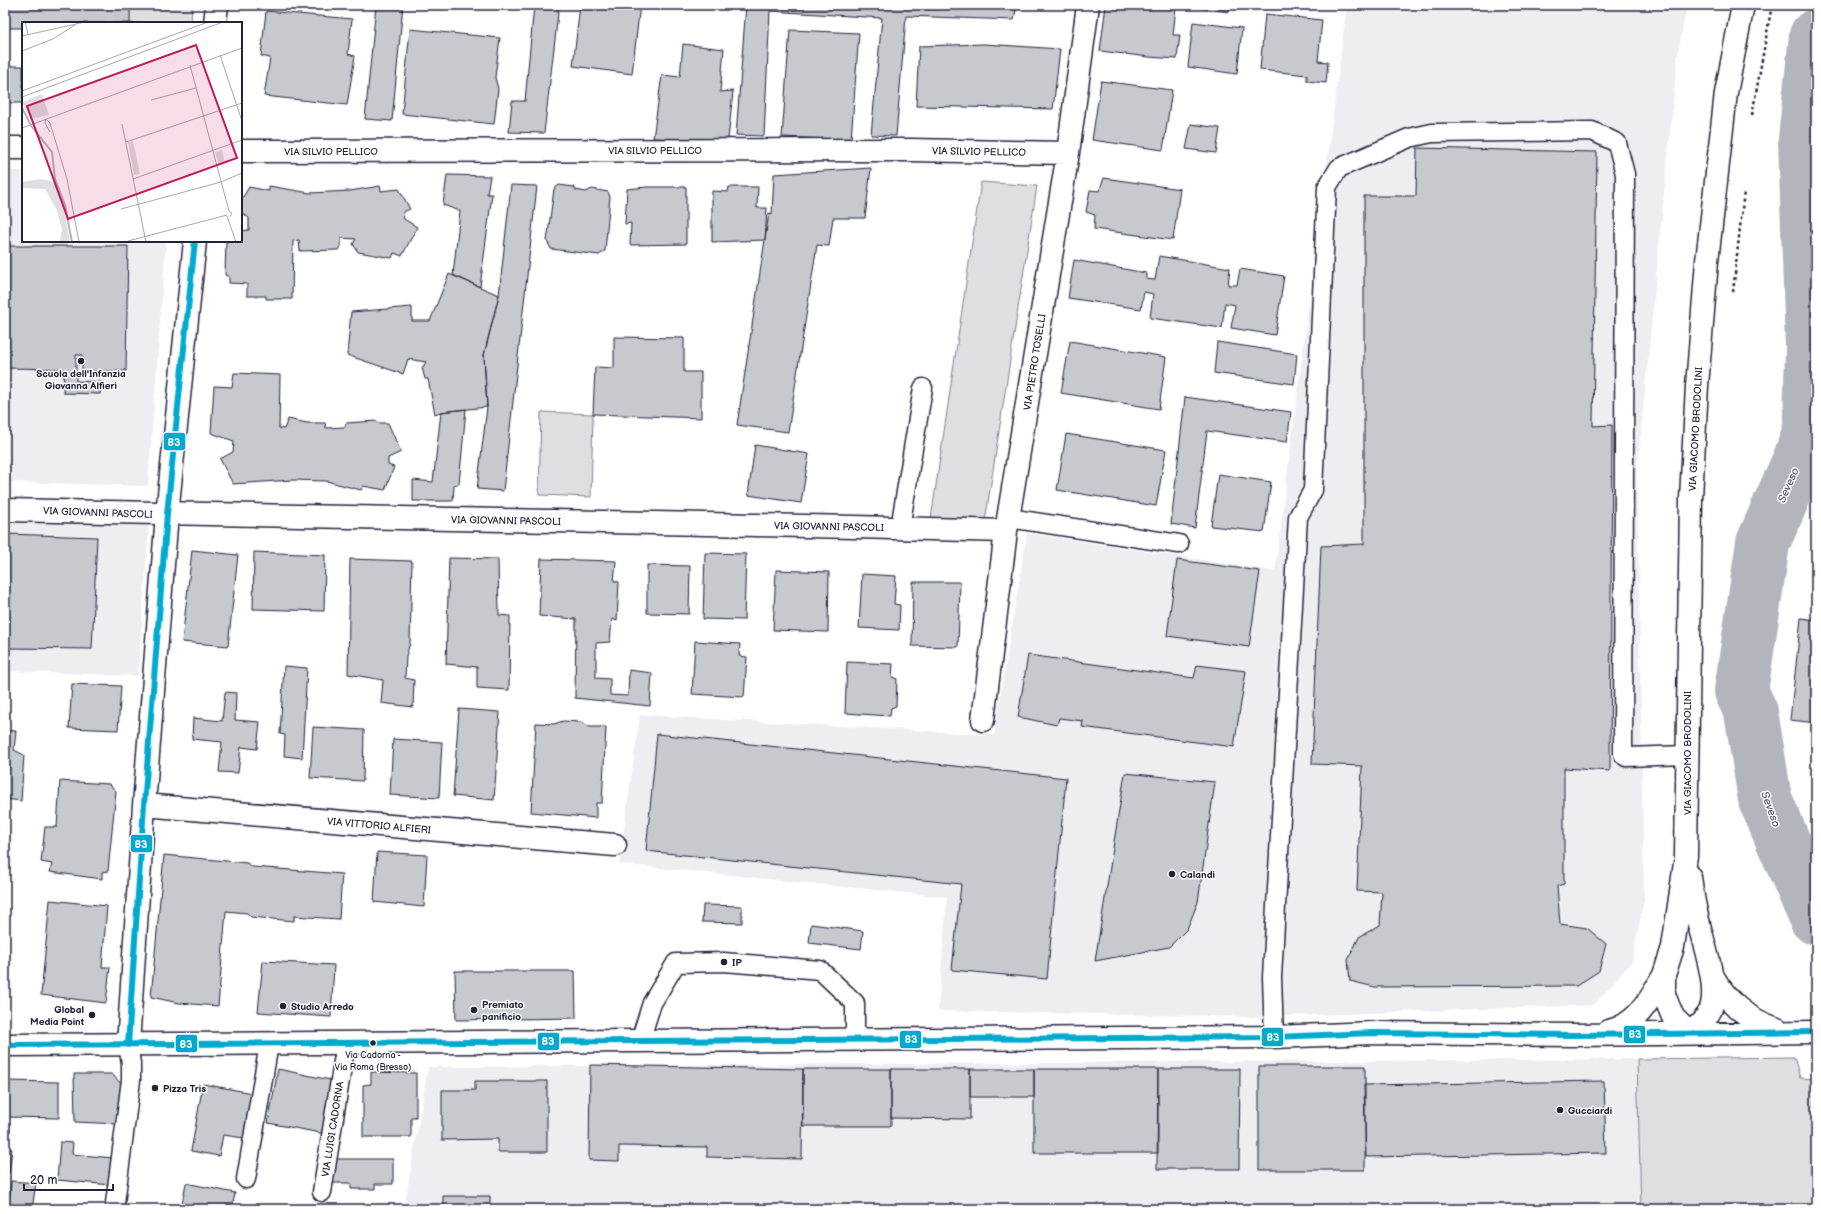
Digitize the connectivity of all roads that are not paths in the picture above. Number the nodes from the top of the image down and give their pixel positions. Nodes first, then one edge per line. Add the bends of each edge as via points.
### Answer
1 (217, 5) edge
2 (1088, 5) edge
3 (1743, 5) edge
4 (215, 22) edge
5 (5, 148) edge
6 (22, 148) edge
7 (242, 151) edge
8 (1068, 153) junction
9 (195, 242) edge
10 (923, 388) dead end
11 (5, 510) edge
12 (167, 514) junction
13 (1007, 525) junction
14 (900, 528) junction
15 (1180, 544) dead end
16 (983, 720) dead end
17 (1687, 755) junction
18 (144, 805) junction
19 (615, 845) dead end
20 (1686, 856) junction
21 (1711, 972) junction
22 (1664, 975) junction
23 (1786, 1032) junction
24 (1814, 1032) edge
25 (1689, 1033) junction
26 (1592, 1034) junction
27 (1274, 1037) junction
28 (855, 1039) junction
29 (640, 1041) junction
30 (346, 1043) junction
31 (269, 1044) junction
32 (5, 1045) edge
33 (128, 1045) junction
34 (246, 1179) dead end
35 (322, 1192) dead end
36 (115, 1203) dead end

1 - 4 street
2 - 8 street, VIA PIETRO TOSELLI
3 - 17 street, VIA GIACOMO BRODOLINI via 1726,93 1707,261 1697,386 1691,498
5 - 6 street
7 - 8 street, VIA SILVIO PELLICO via 910,150
8 - 13 street, VIA PIETRO TOSELLI
9 - 12 street
10 - 14 lane
11 - 12 street, VIA GIOVANNI PASCOLI
12 - 14 street, VIA GIOVANNI PASCOLI
12 - 18 street
13 - 14 street, VIA GIOVANNI PASCOLI
13 - 15 lane
13 - 16 street, VIA PIETRO TOSELLI
17 - 20 street, VIA GIACOMO BRODOLINI
17 - 27 lane via 1626,757 1623,754 1625,174 1617,143 1592,131 1432,133 1409,138 1339,168 1327,186 1313,490 1298,517 1272,978
18 - 19 street, VIA VITTORIO ALFIERI
18 - 33 street
20 - 21 street, VIA GIACOMO BRODOLINI via 1695,908
20 - 22 street, VIA GIACOMO BRODOLINI via 1673,947
21 - 23 street via 1721,990 1742,1013 1763,1025
21 - 25 street, VIA GIACOMO BRODOLINI via 1713,993 1710,1010 1702,1023
22 - 25 street, VIA GIACOMO BRODOLINI via 1664,995 1673,1017
22 - 26 street via 1650,1000 1632,1020 1611,1031
23 - 24 street
23 - 25 street
25 - 26 street
26 - 27 street via 1372,1033
27 - 28 street
28 - 29 street
28 - 29 lane via 855,1002 820,970 724,962 676,962 652,1003
29 - 30 street
30 - 31 street
30 - 35 lane, VIA LUIGI CADORNA
31 - 33 street
31 - 34 lane
32 - 33 street
33 - 36 lane via 132,1063 131,1080

